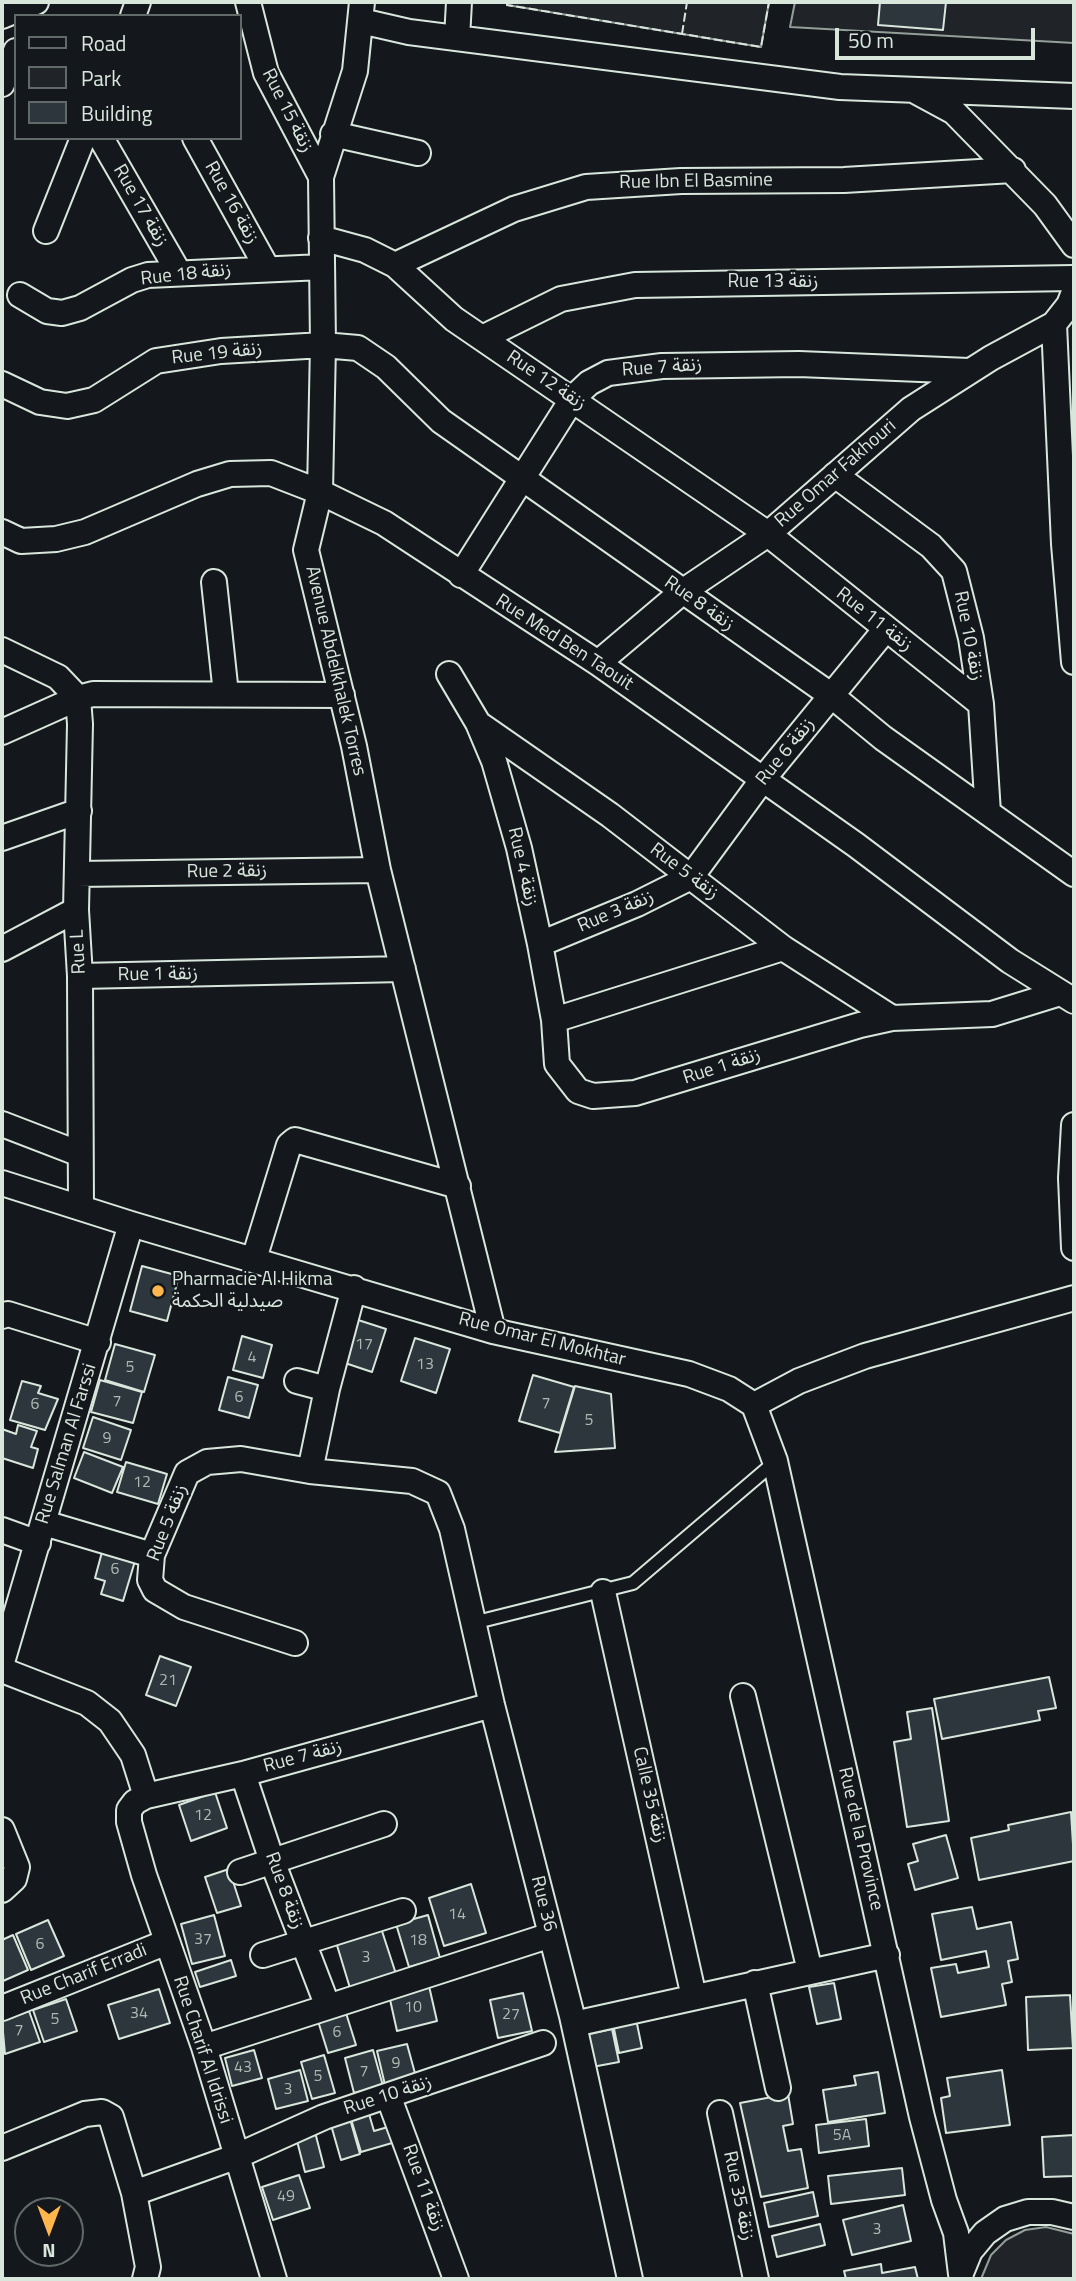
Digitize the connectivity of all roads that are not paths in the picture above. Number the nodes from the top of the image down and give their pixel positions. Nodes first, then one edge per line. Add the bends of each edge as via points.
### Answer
1 (36, 2) edge
2 (248, 2) edge
3 (458, 2) edge
4 (361, 12) edge
5 (2, 16) edge
6 (457, 38) junction
7 (14, 56) edge
8 (2, 84) edge
9 (913, 90) junction
10 (1074, 96) edge
11 (333, 134) junction
12 (82, 140) edge
13 (102, 140) edge
14 (196, 140) edge
15 (418, 153) dead end
16 (1013, 170) junction
17 (321, 177) junction
18 (46, 231) dead end
19 (321, 238) junction
20 (1074, 245) edge
21 (394, 265) junction
22 (322, 267) junction
23 (267, 268) junction
24 (179, 273) junction
25 (1074, 278) edge
26 (1074, 292) edge
27 (20, 296) dead end
28 (1054, 324) junction
29 (482, 338) junction
30 (323, 345) junction
31 (969, 371) junction
32 (2, 383) edge
33 (573, 398) junction
34 (835, 475) junction
35 (522, 479) junction
36 (320, 492) junction
37 (2, 532) edge
38 (768, 534) junction
39 (461, 575) junction
40 (214, 582) dead end
41 (682, 592) junction
42 (1072, 618) edge
43 (885, 629) junction
44 (2, 650) edge
45 (1074, 662) edge
46 (598, 663) junction
47 (450, 674) dead end
48 (226, 694) junction
49 (342, 695) junction
50 (832, 696) junction
51 (78, 698) junction
52 (981, 704) junction
53 (478, 723) junction
54 (2, 732) edge
55 (763, 779) junction
56 (79, 811) junction
57 (988, 813) junction
58 (2, 838) edge
59 (377, 870) junction
60 (77, 874) junction
61 (1074, 874) edge
62 (691, 877) junction
63 (76, 910) junction
64 (540, 944) junction
65 (783, 948) junction
66 (2, 949) edge
67 (403, 969) junction
68 (80, 976) junction
69 (1067, 997) edge
70 (892, 1018) junction
71 (554, 1020) junction
72 (560, 1071) joint
73 (2, 1124) edge
74 (1074, 1125) edge
75 (80, 1154) junction
76 (2, 1183) edge
77 (458, 1186) junction
78 (81, 1207) junction
79 (131, 1224) junction
80 (1074, 1248) edge
81 (254, 1259) junction
82 (354, 1288) junction
83 (1074, 1298) edge
84 (2, 1316) edge
85 (493, 1331) junction
86 (98, 1342) junction
87 (297, 1381) dead end
88 (327, 1389) junction
89 (754, 1405) junction
90 (775, 1461) junction
91 (310, 1471) junction
92 (452, 1529) joint
93 (2, 1530) edge
94 (41, 1533) junction
95 (152, 1555) junction
96 (603, 1592) junction
97 (473, 1623) junction
98 (295, 1643) dead end
99 (2, 1662) edge
100 (2, 1670) edge
101 (743, 1696) dead end
102 (492, 1705) junction
103 (243, 1774) junction
104 (146, 1796) junction
105 (384, 1824) dead end
106 (2, 1830) edge
107 (272, 1861) junction
108 (240, 1872) dead end
109 (2, 1891) edge
110 (403, 1911) dead end
111 (551, 1935) junction
112 (167, 1942) junction
113 (302, 1944) junction
114 (262, 1955) dead end
115 (887, 1955) junction
116 (810, 1971) junction
117 (755, 1983) junction
118 (694, 1997) junction
119 (328, 2007) junction
120 (2, 2008) edge
121 (574, 2024) junction
122 (543, 2043) dead end
123 (204, 2047) junction
124 (778, 2088) dead end
125 (390, 2098) junction
126 (720, 2113) dead end
127 (2, 2148) edge
128 (235, 2157) junction
129 (134, 2193) junction
130 (1074, 2217) edge
131 (961, 2276) edge
132 (145, 2279) edge
133 (274, 2279) edge
134 (456, 2279) edge
135 (630, 2279) edge
136 (756, 2279) edge

1 - 5 street
2 - 17 street, Rue 15 زنقة via 263,65
3 - 6 street
4 - 6 street
4 - 11 street, Avenue Abdelkhalek Torres via 355,71
6 - 9 street via 786,81
7 - 8 street
9 - 10 street
9 - 16 street via 954,112
11 - 15 street
11 - 17 street, Avenue Abdelkhalek Torres
12 - 18 street
13 - 24 street, Rue 17 زنقة
14 - 23 street, Rue 16 زنقة
16 - 20 street
16 - 21 street, Rue Ibn El Basmine via 586,187 514,209
17 - 19 street, Avenue Abdelkhalek Torres
19 - 21 street, Rue 12 زنقة via 365,250
19 - 22 street, Avenue Abdelkhalek Torres
21 - 29 street, Rue 12 زنقة via 435,305
22 - 23 street, Rue 18 زنقة
22 - 30 street, Avenue Abdelkhalek Torres
23 - 24 street, Rue 18 زنقة
24 - 27 street, Rue 18 زنقة via 132,280 62,313 47,311
25 - 29 street, Rue 13 زنقة via 635,285 561,299
26 - 28 street, Rue Omar Fakhouri
28 - 31 street, Rue Omar Fakhouri
28 - 42 street
29 - 33 street, Rue 12 زنقة
30 - 32 street, Rue 19 زنقة via 221,351 156,361 94,400 67,406 40,402
30 - 35 street, Rue 8 زنقة via 358,348 386,367 441,421
30 - 36 street, Avenue Abdelkhalek Torres
31 - 33 street, Rue 7 زنقة via 799,364 662,366 607,373
31 - 34 street, Rue Omar Fakhouri via 911,409
33 - 35 street, Rue 7 زنقة
33 - 38 street, Rue 12 زنقة
34 - 38 street, Rue Omar Fakhouri
34 - 52 street, Rue 10 زنقة via 932,546 954,571
35 - 39 street, Rue 7 زنقة
35 - 41 street, Rue 8 زنقة
36 - 37 street, Rue Med Ben Taouit via 271,472 230,474 75,534 21,541
36 - 39 street, Rue Med Ben Taouit via 384,523
36 - 49 street, Avenue Abdelkhalek Torres via 306,550
38 - 41 street, Rue Omar Fakhouri
38 - 43 street, Rue 11 زنقة
39 - 46 street, Rue Med Ben Taouit
40 - 48 street
41 - 46 street, Rue Omar Fakhouri
41 - 50 street, Rue 8 زنقة
42 - 45 street
43 - 50 street, Rue 6 زنقة
43 - 52 street, Rue 11 زنقة
44 - 51 street via 58,677
46 - 55 street, Rue Med Ben Taouit
47 - 53 street, Rue 4 زنقة
48 - 49 street
48 - 51 street via 113,692
49 - 59 street, Avenue Abdelkhalek Torres
50 - 55 street, Rue 6 زنقة
50 - 57 street, Rue 8 زنقة
51 - 54 street
51 - 56 street, Rue L
52 - 57 street, Rue 10 زنقة
53 - 62 street, Rue 5 زنقة
53 - 64 street, Rue 4 زنقة via 516,836
55 - 62 street, Rue 6 زنقة
55 - 69 street, Rue Med Ben Taouit via 1010,961
56 - 58 street
56 - 60 street, Rue L
57 - 61 street, Rue 8 زنقة
59 - 60 street, Rue 2 زنقة
59 - 67 street, Avenue Abdelkhalek Torres
60 - 63 street, Rue L
62 - 64 street, Rue 3 زنقة
62 - 65 street, Rue 5 زنقة
63 - 66 street
63 - 68 street, Rue L
64 - 71 street, Rue 4 زنقة
65 - 70 street, Rue 5 زنقة
65 - 71 street
67 - 68 street, Rue 1 زنقة
67 - 77 street, Avenue Abdelkhalek Torres
68 - 75 street, Rue L
69 - 70 street, Rue 1 زنقة via 992,1014
70 - 72 street, Rue 1 زنقة via 635,1093 593,1096 578,1091
71 - 72 street, Rue 4 زنقة
73 - 75 street
74 - 80 street
75 - 78 street, Rue L
76 - 78 street, Rue Omar El Mokhtar
77 - 81 street via 295,1140 289,1146
77 - 85 street, Avenue Abdelkhalek Torres
78 - 79 street, Rue Omar El Mokhtar
79 - 81 street, Rue Omar El Mokhtar
79 - 86 street, Rue Salman Al Farssi
81 - 82 street, Rue Omar El Mokhtar
82 - 85 street, Rue Omar El Mokhtar
82 - 88 street
83 - 89 street via 865,1356 799,1381
84 - 86 street
85 - 89 street, Rue Omar El Mokhtar via 688,1374 729,1389
86 - 94 street, Rue Salman Al Farssi
87 - 88 street
88 - 91 street
89 - 90 street, Rue de la Province
90 - 96 lane via 653,1568 633,1583
90 - 115 street, Rue de la Province
91 - 92 street, Rue 5 زنقة via 348,1472 426,1485 438,1493
91 - 95 street, Rue 5 زنقة via 241,1459 195,1467 182,1483
92 - 97 street, Rue 36
93 - 94 street
94 - 95 street
94 - 99 street, Rue Salman Al Farssi
95 - 98 street, Rue 5 زنقة via 150,1580 162,1597
96 - 97 lane
96 - 118 street, Calle 35 زنقة
97 - 102 street, Rue 36
100 - 104 street via 87,1703 110,1721 134,1755
101 - 116 street
102 - 103 street, Rue 7 زنقة
102 - 111 street, Rue 36
103 - 104 street, Rue 7 زنقة
103 - 107 street, Rue 8 زنقة
104 - 112 street, Rue Charif Al Idrissi via 132,1805 129,1822
105 - 107 street
106 - 109 street via 17,1867 14,1879
107 - 108 street
107 - 113 street, Rue 8 زنقة
110 - 113 street
111 - 119 street
111 - 121 street, Rue 36
112 - 120 street, Rue Charif Erradi
112 - 123 street, Rue Charif Al Idrissi
113 - 114 street
113 - 119 street, Rue 8 زنقة
115 - 116 street
115 - 131 street, Rue de la Province via 922,2117 956,2233
116 - 117 street
117 - 118 street
117 - 124 street
118 - 121 street
119 - 123 street
121 - 135 street, Rue 36
122 - 125 street, Rue 10 زنقة
123 - 128 street, Rue Charif Al Idrissi
125 - 128 street, Rue 10 زنقة via 324,2117
125 - 134 street, Rue 11 زنقة
126 - 136 street, Rue 35 زنقة
127 - 129 street via 80,2116 102,2112 114,2122
128 - 129 street, Rue 10 زنقة
128 - 133 street, Rue Charif Al Idrissi
129 - 132 street via 148,2267
130 - 131 street via 1040,2212 1005,2219 970,2251

